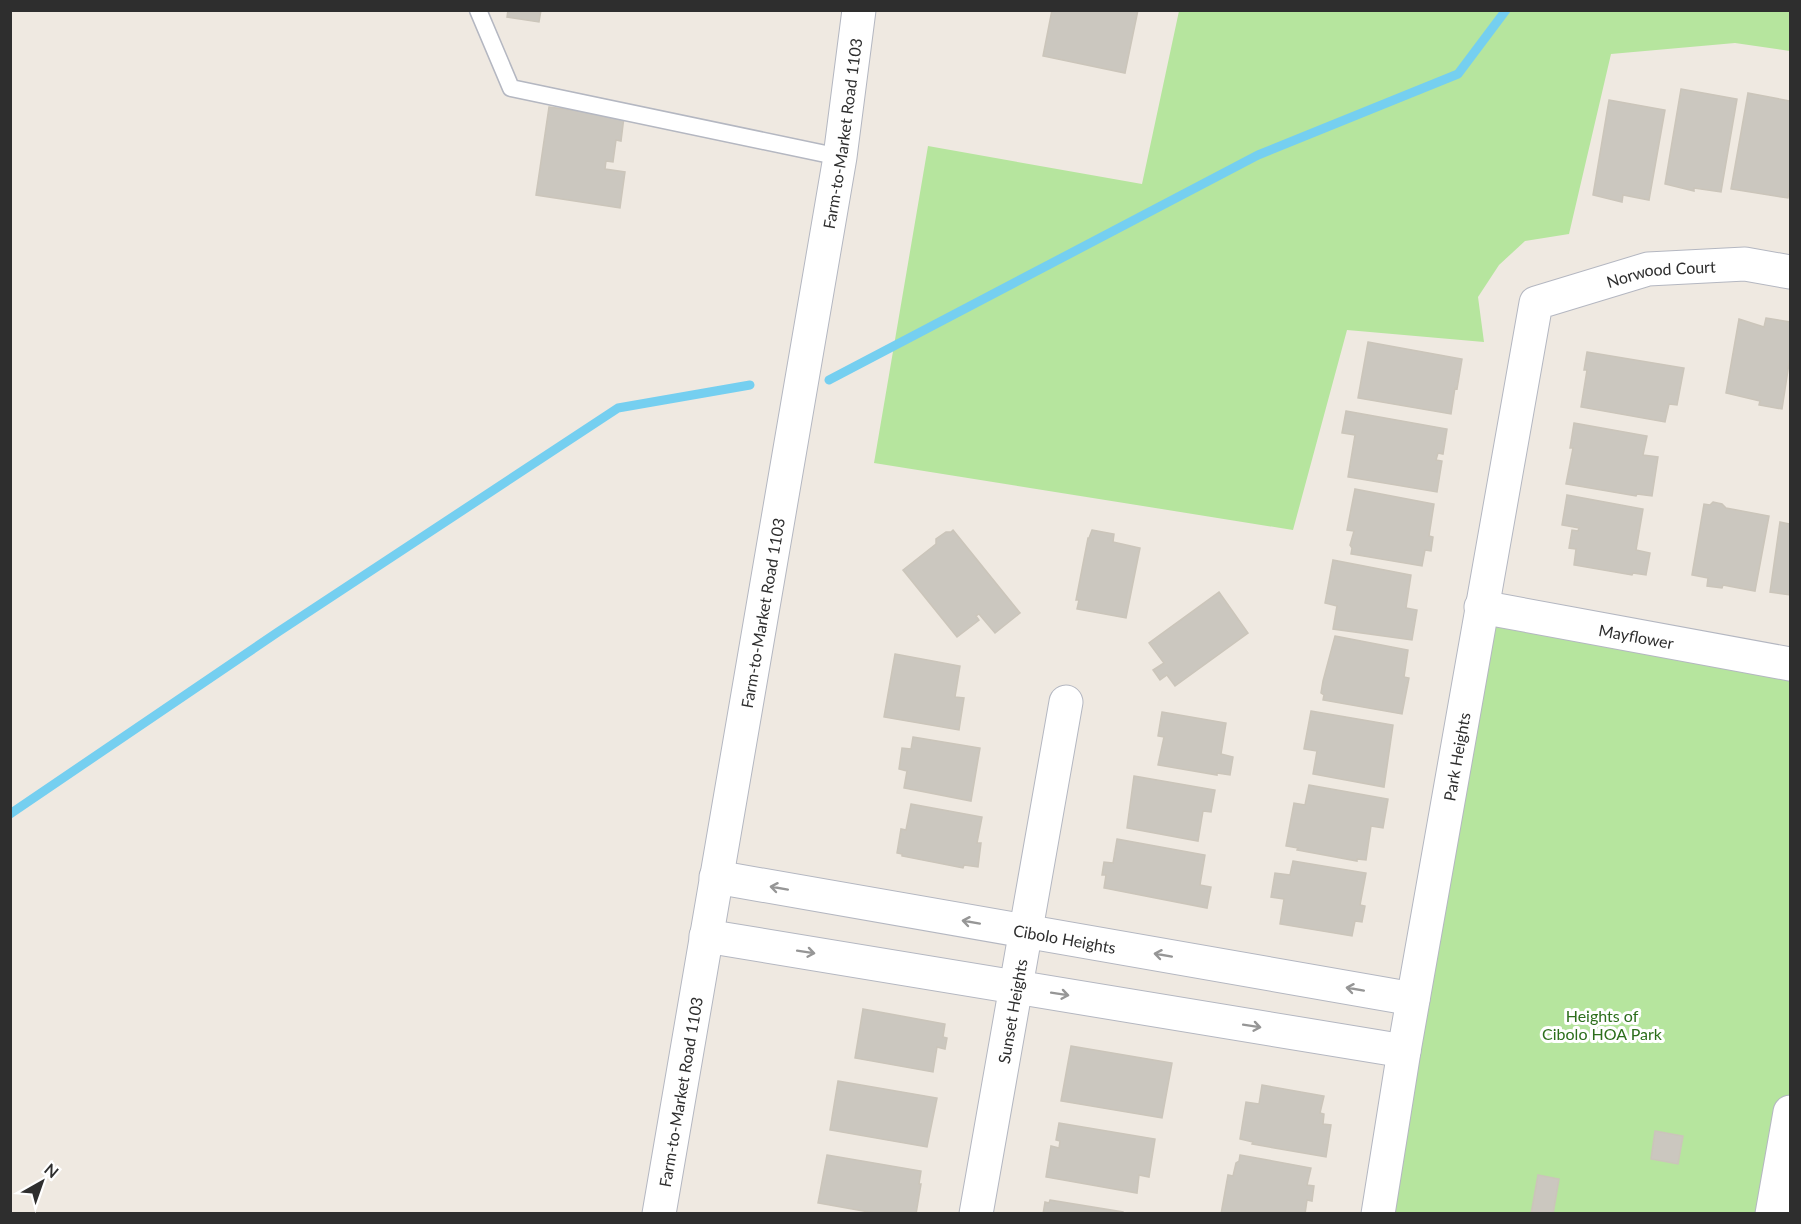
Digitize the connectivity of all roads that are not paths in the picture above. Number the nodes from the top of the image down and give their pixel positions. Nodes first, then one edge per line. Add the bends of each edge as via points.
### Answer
1 (478, 10) edge
2 (860, 10) edge
3 (840, 157) junction
4 (1791, 272) edge
5 (1536, 303) joint
6 (1481, 607) junction
7 (1791, 664) edge
8 (1066, 702) dead end
9 (716, 877) junction
10 (1025, 931) junction
11 (706, 936) junction
12 (1015, 987) junction
13 (1413, 999) junction
14 (1404, 1051) junction
15 (1791, 1112) edge
16 (659, 1214) edge
17 (976, 1214) edge
18 (1378, 1214) edge
19 (1772, 1214) edge

1 - 3 lane via 511,88
2 - 3 street, Farm-to-Market Road 1103
3 - 9 street, Farm-to-Market Road 1103
4 - 5 street, Norwood Court via 1745,264 1648,269
5 - 6 street, Park Heights
6 - 7 street, Mayflower
6 - 13 street, Park Heights
8 - 10 street, Sunset Heights
10 -> 9 street, Cibolo Heights
9 - 11 street, Farm-to-Market Road 1103
10 - 12 street, Sunset Heights
13 -> 10 street, Cibolo Heights
11 -> 12 street
11 - 16 street, Farm-to-Market Road 1103
12 -> 14 street
12 - 17 street, Sunset Heights
13 - 14 street, Park Heights
14 - 18 street, Park Heights
15 - 19 street

